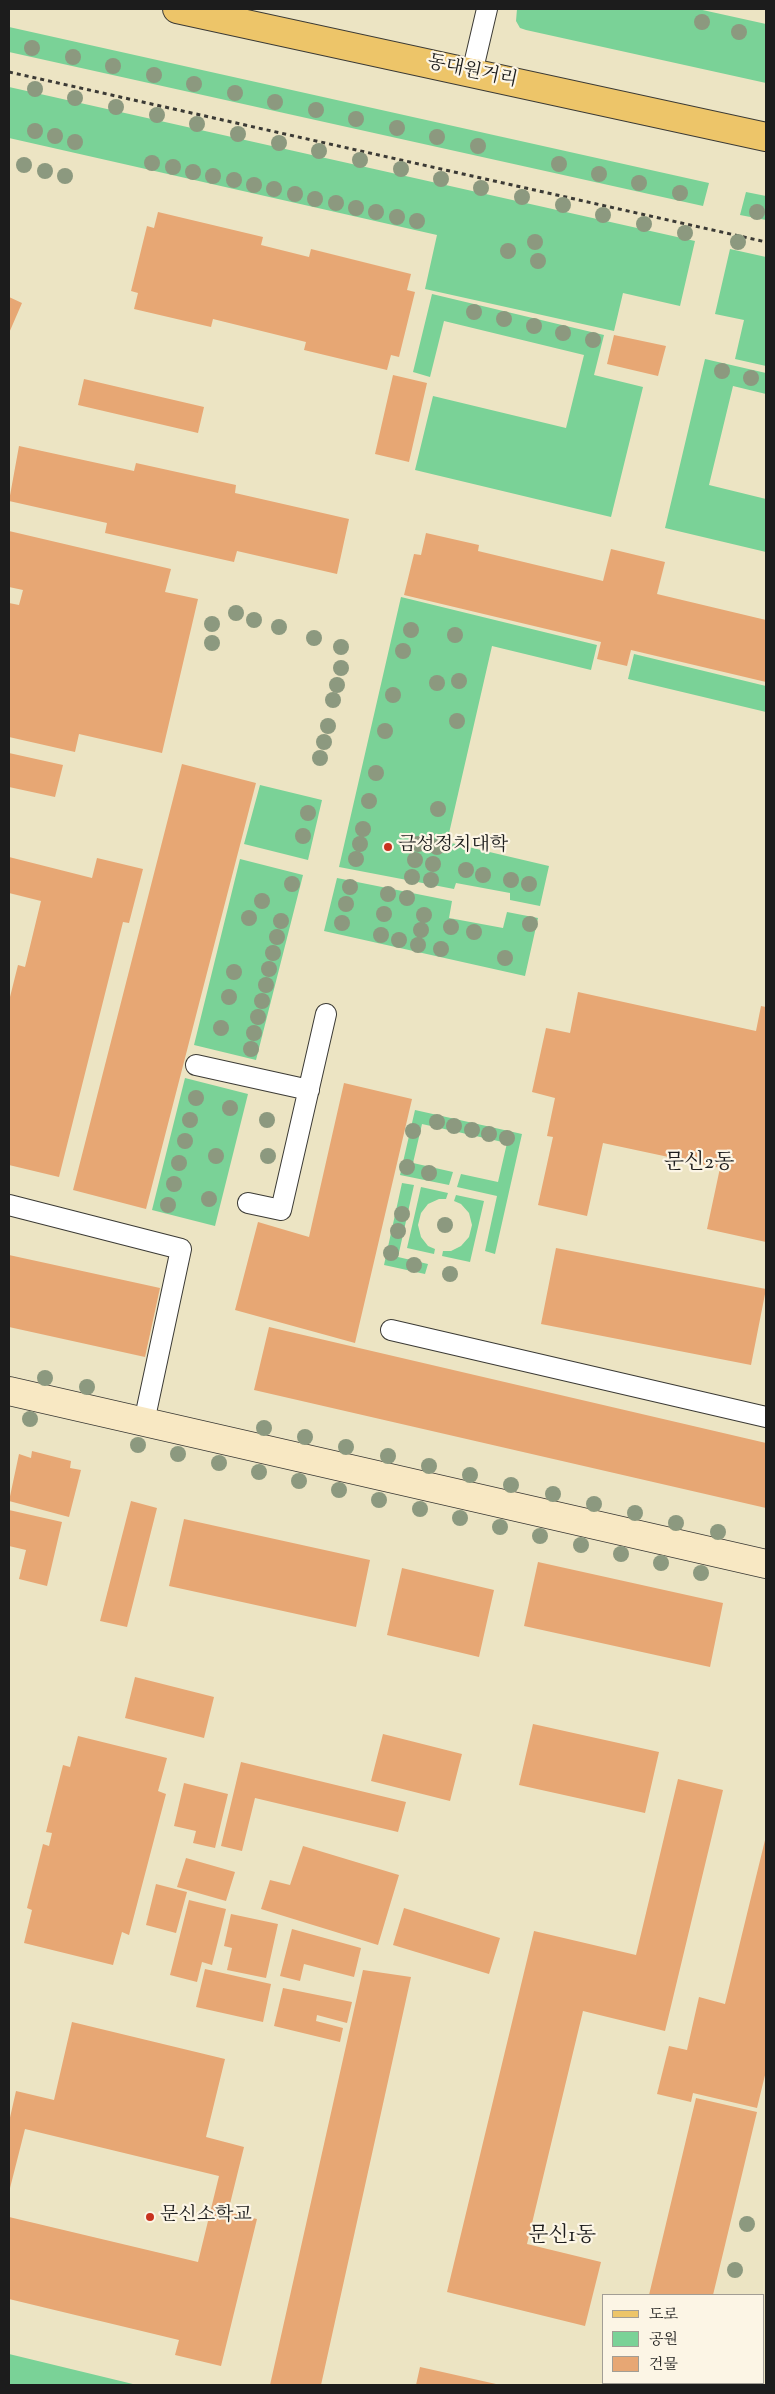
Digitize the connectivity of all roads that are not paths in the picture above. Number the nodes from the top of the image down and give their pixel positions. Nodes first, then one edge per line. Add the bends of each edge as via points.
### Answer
1 (177, 9) edge
2 (487, 9) edge
3 (472, 72) junction
4 (766, 137) edge
5 (326, 1014) dead end
6 (196, 1064) dead end
7 (309, 1090) junction
8 (248, 1202) dead end
9 (9, 1205) edge
10 (391, 1330) dead end
11 (9, 1391) edge
12 (766, 1417) edge
13 (144, 1422) junction
14 (766, 1564) edge

1 - 3 main road, 동대원거리
2 - 3 lane
3 - 4 main road, 동대원거리
5 - 7 lane
6 - 7 lane
7 - 8 lane via 281,1210
9 - 13 lane via 181,1249
10 - 12 lane
11 - 13 main road
13 - 14 main road

